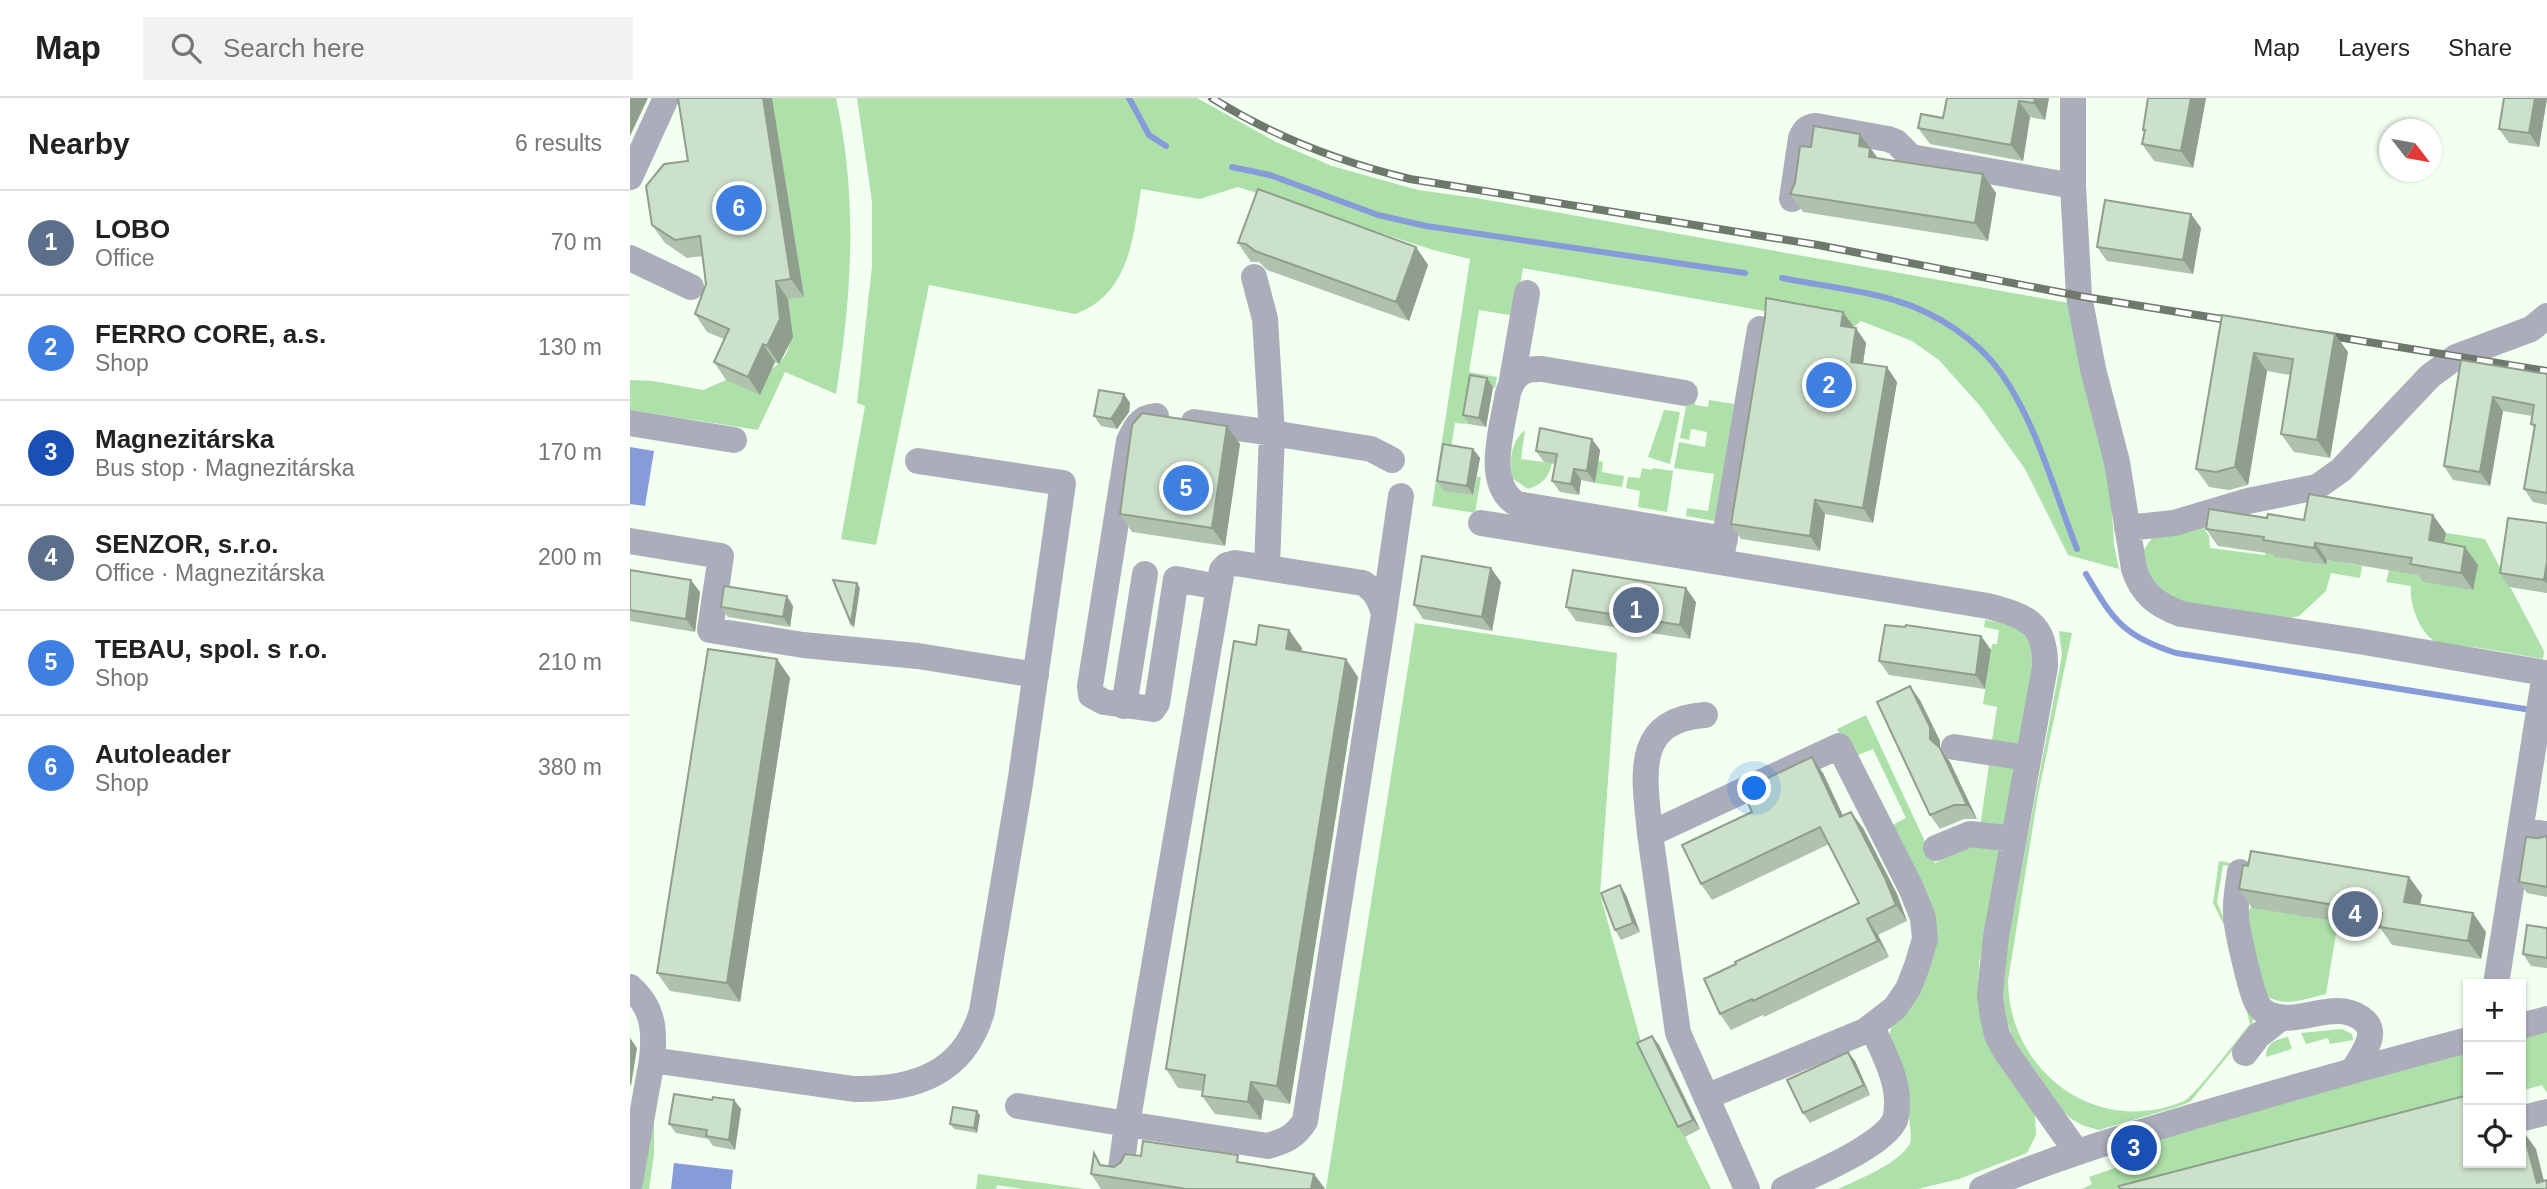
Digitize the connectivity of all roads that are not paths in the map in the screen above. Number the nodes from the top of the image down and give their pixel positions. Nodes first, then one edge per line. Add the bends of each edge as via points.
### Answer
1 (666, 98) edge
2 (2073, 98) edge
3 (630, 177) edge
4 (2073, 186) junction
5 (1792, 199) edge
6 (630, 258) edge
7 (1254, 277) dead end
8 (691, 287) dead end
9 (1527, 293) dead end
10 (2547, 316) edge
11 (1760, 329) edge
12 (1512, 380) junction
13 (1685, 393) dead end
14 (630, 423) edge
15 (1272, 433) junction
16 (734, 440) dead end
17 (1392, 460) dead end
18 (918, 461) dead end
19 (1401, 496) dead end
20 (1481, 523) dead end
21 (2127, 528) junction
22 (630, 541) edge
23 (1723, 551) junction
24 (1267, 567) junction
25 (1109, 568) junction
26 (1145, 574) junction
27 (1176, 579) junction
28 (1218, 587) junction
29 (1384, 614) junction
30 (2546, 673) edge
31 (1036, 675) junction
32 (1124, 706) junction
33 (1705, 715) dead end
34 (1954, 747) dead end
35 (2028, 758) junction
36 (2520, 831) junction
37 (1650, 834) junction
38 (2547, 834) edge
39 (2014, 839) junction
40 (1936, 848) dead end
41 (2240, 872) edge
42 (2497, 979) edge
43 (630, 987) edge
44 (2281, 1018) junction
45 (2547, 1019) edge
46 (2526, 1025) edge
47 (1872, 1027) junction
48 (2463, 1041) edge
49 (2245, 1053) dead end
50 (652, 1059) junction
51 (2354, 1069) junction
52 (1706, 1097) junction
53 (1018, 1106) dead end
54 (1127, 1124) junction
55 (2076, 1151) junction
56 (1121, 1169) edge
57 (630, 1182) edge
58 (2010, 1186) edge
59 (1746, 1189) edge
60 (1784, 1189) edge
61 (1982, 1189) edge

1 - 3 street
2 - 4 street
4 - 5 street via 1911,158 1888,139 1816,126 1804,131 1801,138
4 - 21 street via 2078,296 2117,462
6 - 8 street
7 - 15 street via 1265,318
9 - 12 street
10 - 21 street via 2531,329 2456,356 2430,376 2341,470 2317,487 2174,523
11 - 23 street
12 - 13 street via 1518,373 1542,369
12 - 23 street via 1496,472 1507,498
14 - 16 street
15 - 17 street via 1371,449
15 - 24 street
15 - 25 street via 1157,415 1140,421 1129,440
18 - 31 street via 1063,483
19 - 29 street
20 - 23 street
21 - 30 street via 2138,582 2157,603 2181,614
22 - 31 street via 721,556 710,630
23 - 35 street via 1988,606 2028,620 2043,639 2045,667
24 - 28 street via 1227,565
24 - 29 street via 1363,583 1380,599
25 - 26 street
25 - 32 street via 1090,686 1096,700
26 - 27 street
26 - 32 street
27 - 28 street
27 - 32 street via 1157,703 1153,709
28 - 54 street
29 - 54 street via 1305,1121 1297,1133 1268,1146
30 - 36 street
31 - 50 street via 982,1011 968,1046 935,1073 883,1090
33 - 37 street via 1672,722 1660,729 1652,742 1646,765
34 - 35 street
35 - 39 street
36 - 38 street
36 - 42 street
37 - 47 street via 1839,746 1923,918 1925,939 1908,989 1895,1008
37 - 52 street via 1678,1033
39 - 40 street via 1970,834
39 - 55 street via 1996,937 1990,996 1993,1017 2006,1052
41 - 44 street via 2236,918 2256,1002 2268,1014
43 - 50 street via 644,1003 654,1032
44 - 49 street
44 - 51 street via 2343,1011 2364,1020 2370,1040
45 - 46 street
47 - 52 street
47 - 60 street via 1893,1078 1895,1120 1868,1147
48 - 51 street
50 - 57 street
51 - 55 street
52 - 59 street
53 - 54 street
54 - 56 street
55 - 58 street
58 - 61 street

